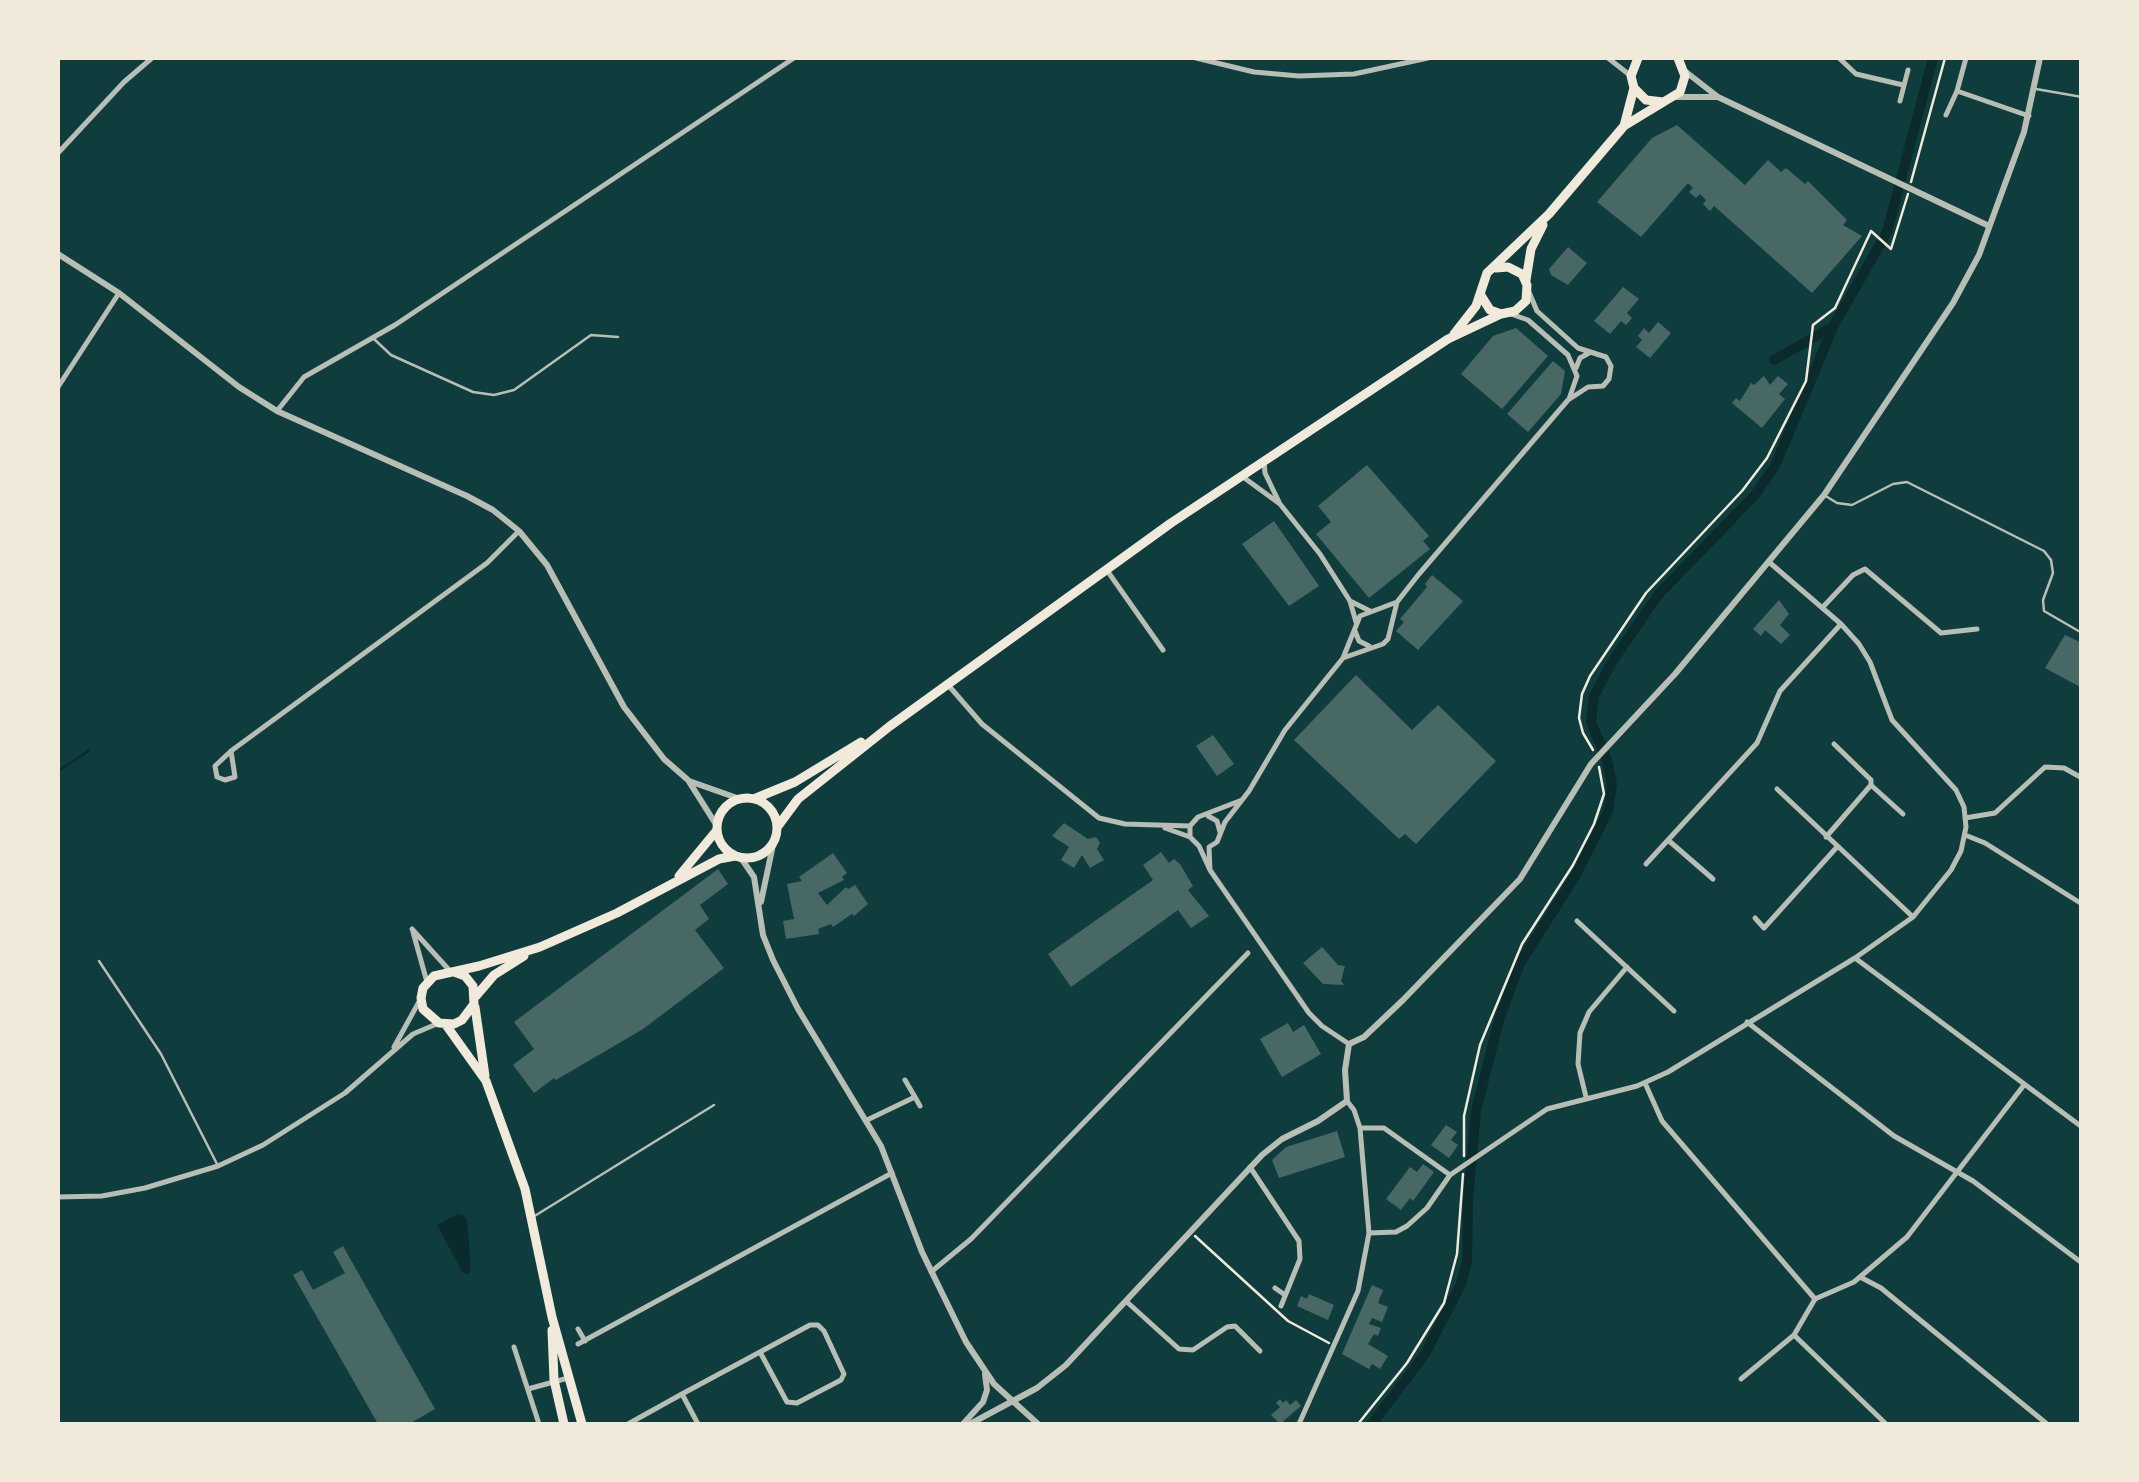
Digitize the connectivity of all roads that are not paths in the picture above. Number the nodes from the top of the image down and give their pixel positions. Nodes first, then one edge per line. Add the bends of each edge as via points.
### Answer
1 (152, 58) edge
2 (794, 58) edge
3 (1196, 58) edge
4 (1428, 58) edge
5 (1608, 58) edge
6 (1638, 58) edge
7 (1839, 58) edge
8 (1966, 58) edge
9 (2040, 58) edge
10 (1682, 63) edge
11 (1908, 70) dead end
12 (1631, 76) junction
13 (1903, 85) junction
14 (1634, 88) junction
15 (2035, 89) junction
16 (1957, 91) junction
17 (1718, 97) junction
18 (2082, 97) edge
19 (1669, 100) junction
20 (1900, 102) dead end
21 (1946, 115) dead end
22 (2029, 116) junction
23 (1624, 126) junction
24 (58, 152) edge
25 (1549, 214) junction
26 (1989, 226) junction
27 (58, 254) edge
28 (1494, 269) junction
29 (1527, 282) junction
30 (119, 293) junction
31 (1480, 294) junction
32 (1505, 314) junction
33 (618, 336) dead end
34 (374, 339) junction
35 (1448, 339) junction
36 (1590, 353) junction
37 (1576, 373) junction
38 (58, 387) edge
39 (1588, 387) junction
40 (1568, 400) junction
41 (277, 411) junction
42 (1265, 458) junction
43 (1239, 476) junction
44 (1824, 495) junction
45 (1280, 504) junction
46 (519, 531) junction
47 (1768, 562) junction
48 (1106, 569) junction
49 (1350, 602) junction
50 (1396, 602) junction
51 (1822, 608) junction
52 (1374, 611) junction
53 (1356, 622) junction
54 (1390, 623) junction
55 (1840, 624) junction
56 (1977, 629) dead end
57 (1355, 630) junction
58 (2082, 633) edge
59 (1369, 646) junction
60 (1163, 650) dead end
61 (1343, 658) junction
62 (946, 683) junction
63 (890, 726) junction
64 (1834, 744) dead end
65 (231, 751) junction
66 (2082, 778) edge
67 (688, 780) junction
68 (1871, 785) junction
69 (1777, 789) dead end
70 (740, 799) junction
71 (755, 799) junction
72 (1242, 800) junction
73 (1903, 814) dead end
74 (1208, 816) junction
75 (1965, 818) junction
76 (778, 826) junction
77 (1160, 826) junction
78 (1190, 826) junction
79 (717, 828) junction
80 (1220, 832) junction
81 (1964, 835) junction
82 (1190, 837) junction
83 (1826, 837) junction
84 (1668, 840) junction
85 (773, 845) junction
86 (1200, 846) junction
87 (1209, 847) junction
88 (1837, 847) junction
89 (738, 857) junction
90 (1646, 864) dead end
91 (1210, 870) junction
92 (1713, 880) dead end
93 (674, 882) junction
94 (2082, 904) edge
95 (760, 910) junction
96 (1914, 916) junction
97 (1754, 918) dead end
98 (1577, 921) dead end
99 (540, 947) junction
100 (1248, 953) dead end
101 (1855, 958) junction
102 (100, 961) dead end
103 (1628, 968) junction
104 (452, 972) junction
105 (427, 982) junction
106 (421, 998) junction
107 (475, 1000) junction
108 (1674, 1011) dead end
109 (1747, 1022) junction
110 (443, 1024) junction
111 (1349, 1044) junction
112 (390, 1054) junction
113 (905, 1080) dead end
114 (486, 1081) junction
115 (1645, 1083) junction
116 (2024, 1086) junction
117 (914, 1097) junction
118 (1586, 1098) junction
119 (1346, 1101) junction
120 (714, 1105) dead end
121 (920, 1106) dead end
122 (866, 1120) junction
123 (2082, 1126) edge
124 (1360, 1128) junction
125 (218, 1166) junction
126 (1250, 1167) junction
127 (892, 1173) junction
128 (1958, 1174) junction
129 (1450, 1175) junction
130 (58, 1198) edge
131 (532, 1218) junction
132 (1368, 1232) junction
133 (2082, 1264) edge
134 (931, 1272) junction
135 (1861, 1277) junction
136 (1275, 1288) dead end
137 (1285, 1296) junction
138 (1815, 1299) junction
139 (1127, 1302) junction
140 (1281, 1306) dead end
141 (552, 1317) junction
142 (578, 1329) dead end
143 (1794, 1334) junction
144 (514, 1346) dead end
145 (1260, 1351) dead end
146 (760, 1352) junction
147 (984, 1371) junction
148 (570, 1378) junction
149 (1741, 1379) dead end
150 (554, 1380) junction
151 (528, 1389) junction
152 (682, 1394) junction
153 (1011, 1402) junction
154 (540, 1424) edge
155 (564, 1424) edge
156 (582, 1424) edge
157 (628, 1424) edge
158 (698, 1424) edge
159 (966, 1424) edge
160 (1038, 1424) edge
161 (1299, 1424) edge
162 (1886, 1424) edge
163 (2047, 1424) edge

1 - 24 street
2 - 34 street
3 - 4 street via 1254,72 1321,76
5 - 12 street
6 - 12 main road
7 - 13 street via 1856,74
8 - 16 street
9 - 15 street
10 - 17 street
10 - 19 main road via 1682,86
11 - 13 street
12 - 14 main road
13 - 20 street
14 - 19 main road via 1646,100
14 - 23 main road
15 - 18 lane
15 - 22 street
16 - 21 street
16 - 22 street
17 - 19 street
17 - 26 street
19 - 23 main road
22 - 26 street
23 - 25 main road
25 - 28 main road
25 - 29 main road via 1531,249
26 - 44 street via 1953,303
27 - 30 street
28 - 29 main road via 1514,268
28 - 31 main road
29 - 32 main road via 1526,301
29 - 36 street via 1537,311
30 - 38 street
30 - 41 street
31 - 32 main road via 1490,310
31 - 35 main road
32 - 35 main road
32 - 37 street via 1528,320 1568,356
33 - 34 lane via 590,335 514,390 494,395 472,392 391,355
34 - 41 street via 304,377
35 - 42 main road
36 - 37 street via 1580,358
36 - 39 street via 1606,357 1612,370 1602,386
37 - 39 street
37 - 40 street
39 - 40 street
40 - 50 street
41 - 46 street via 467,496
42 - 43 main road
42 - 45 street
43 - 45 street
43 - 48 main road
44 - 47 street
44 - 58 lane via 1852,505 1906,482 2044,551 2054,573 2044,611
45 - 49 street
46 - 65 street via 487,564
46 - 67 street via 546,566 624,707
47 - 51 street
47 - 111 street via 1590,764 1520,880 1387,1016
48 - 60 street
48 - 62 main road
49 - 52 street
49 - 53 street
50 - 52 street
50 - 54 street
51 - 55 street
51 - 56 street via 1864,569 1941,633
52 - 53 street
52 - 54 street
53 - 57 street
54 - 59 street via 1388,639
55 - 75 street via 1870,662 1892,720 1946,776
55 - 84 street via 1780,691 1757,743
57 - 59 street
57 - 61 street
59 - 61 street
61 - 72 street
62 - 63 main road
62 - 77 street via 982,724 1093,814
63 - 71 main road
63 - 76 main road via 798,798
64 - 68 street
65 - 65 street via 234,776 226,780 214,766
66 - 75 street via 2045,767 1995,812
67 - 70 street
67 - 79 street
68 - 73 street
68 - 83 street
69 - 83 street
70 - 71 main road
70 - 79 main road via 724,809
71 - 76 main road via 770,808
72 - 74 street
72 - 80 street
74 - 78 street
74 - 80 street
75 - 81 street
76 - 85 main road
77 - 78 street
77 - 82 street
78 - 82 street
79 - 89 main road via 726,850
79 - 93 main road
80 - 87 street
81 - 94 street
81 - 96 street via 1951,870
82 - 86 street
83 - 88 street
84 - 90 street
84 - 92 street
85 - 89 main road via 759,857
85 - 95 street
86 - 87 street
86 - 91 street
87 - 91 street
88 - 96 street
88 - 97 street via 1764,928
89 - 93 main road via 719,859
89 - 95 street via 754,876
91 - 111 street via 1310,1013
93 - 99 main road
95 - 122 street via 786,987
96 - 101 street
98 - 103 street
99 - 104 main road
99 - 107 main road via 494,975
100 - 134 street
101 - 109 street
101 - 116 street
102 - 125 lane via 161,1054
103 - 108 street
103 - 118 street via 1580,1032
104 - 105 main road
104 - 105 street via 412,929
104 - 107 main road via 465,976
105 - 106 main road
106 - 110 main road via 430,1018
106 - 112 street
107 - 110 main road via 462,1020
107 - 114 main road
109 - 115 street
109 - 128 street via 1894,1136
110 - 112 street via 424,1028
110 - 114 main road
111 - 119 street
112 - 125 street via 299,1124
113 - 117 street
114 - 131 main road
115 - 118 street
115 - 138 street via 1662,1122
116 - 123 street
116 - 128 street
117 - 121 street
117 - 122 street
118 - 129 street via 1547,1109
119 - 124 street
119 - 126 street
120 - 131 lane
122 - 127 street
124 - 129 street via 1384,1128
124 - 132 street
125 - 130 street via 145,1188
126 - 137 street via 1299,1241 1300,1258
126 - 139 street
127 - 134 street
127 - 142 street via 582,1343
128 - 133 street
128 - 135 street via 1907,1237
129 - 132 street via 1407,1226
131 - 141 main road
132 - 161 street via 1358,1291
134 - 147 street
135 - 138 street
135 - 163 street
136 - 137 street
137 - 140 street
138 - 143 street
139 - 145 street via 1179,1350 1194,1350 1235,1326
139 - 153 street via 1066,1365
141 - 148 main road
141 - 150 main road
143 - 149 street
143 - 162 street
144 - 151 street
146 - 146 street via 818,1325 844,1374 797,1403 787,1402
146 - 152 street
147 - 153 street
147 - 159 street via 983,1402
148 - 150 street
148 - 156 main road
150 - 151 street
150 - 155 main road
151 - 154 street
152 - 157 street
152 - 158 street
153 - 159 street
153 - 160 street

